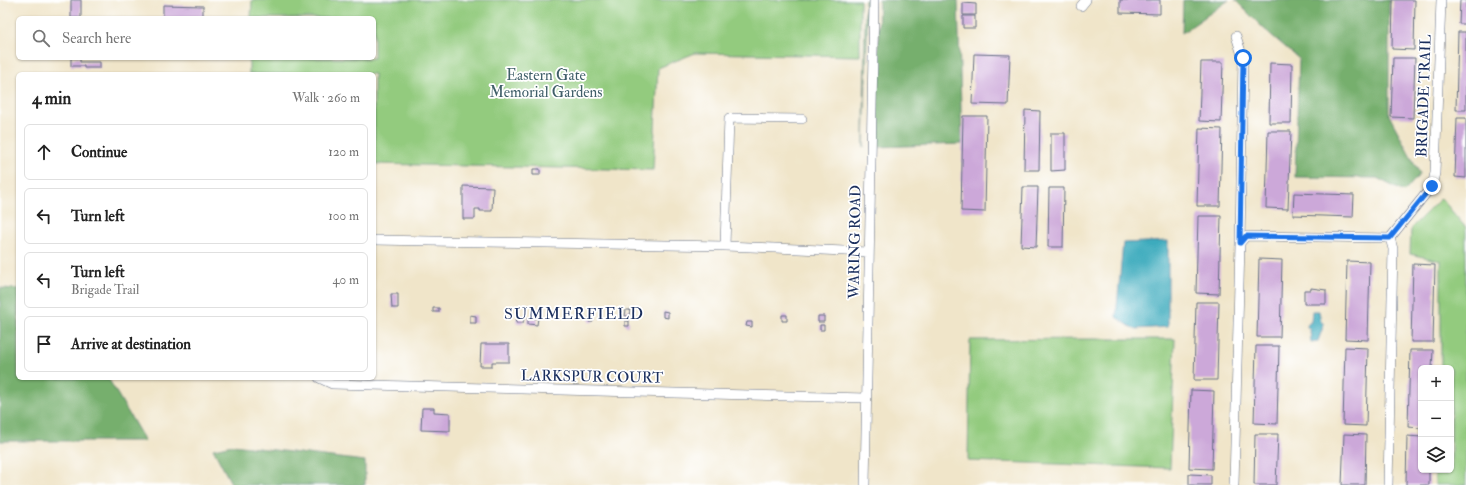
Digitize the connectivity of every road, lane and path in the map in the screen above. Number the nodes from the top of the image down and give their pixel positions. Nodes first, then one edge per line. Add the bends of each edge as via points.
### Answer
1 (874, 0) edge
2 (1441, 0) edge
3 (1236, 36) dead end
4 (802, 119) dead end
5 (1390, 238) junction
6 (376, 240) edge
7 (1240, 243) junction
8 (725, 246) junction
9 (868, 252) junction
10 (324, 380) edge
11 (866, 398) junction
12 (865, 485) edge
13 (1234, 485) edge
14 (1388, 485) edge

1 - 9 street, WARING ROAD
2 - 5 street, BRIGADE TRAIL via 1435,173 1432,186
3 - 7 street via 1243,58
4 - 8 street via 729,118
5 - 7 street via 1246,236
5 - 14 street via 1393,249
6 - 8 street
7 - 13 street
8 - 9 street
9 - 11 street, WARING ROAD
10 - 11 street, LARKSPUR COURT via 332,384
11 - 12 street, WARING ROAD

